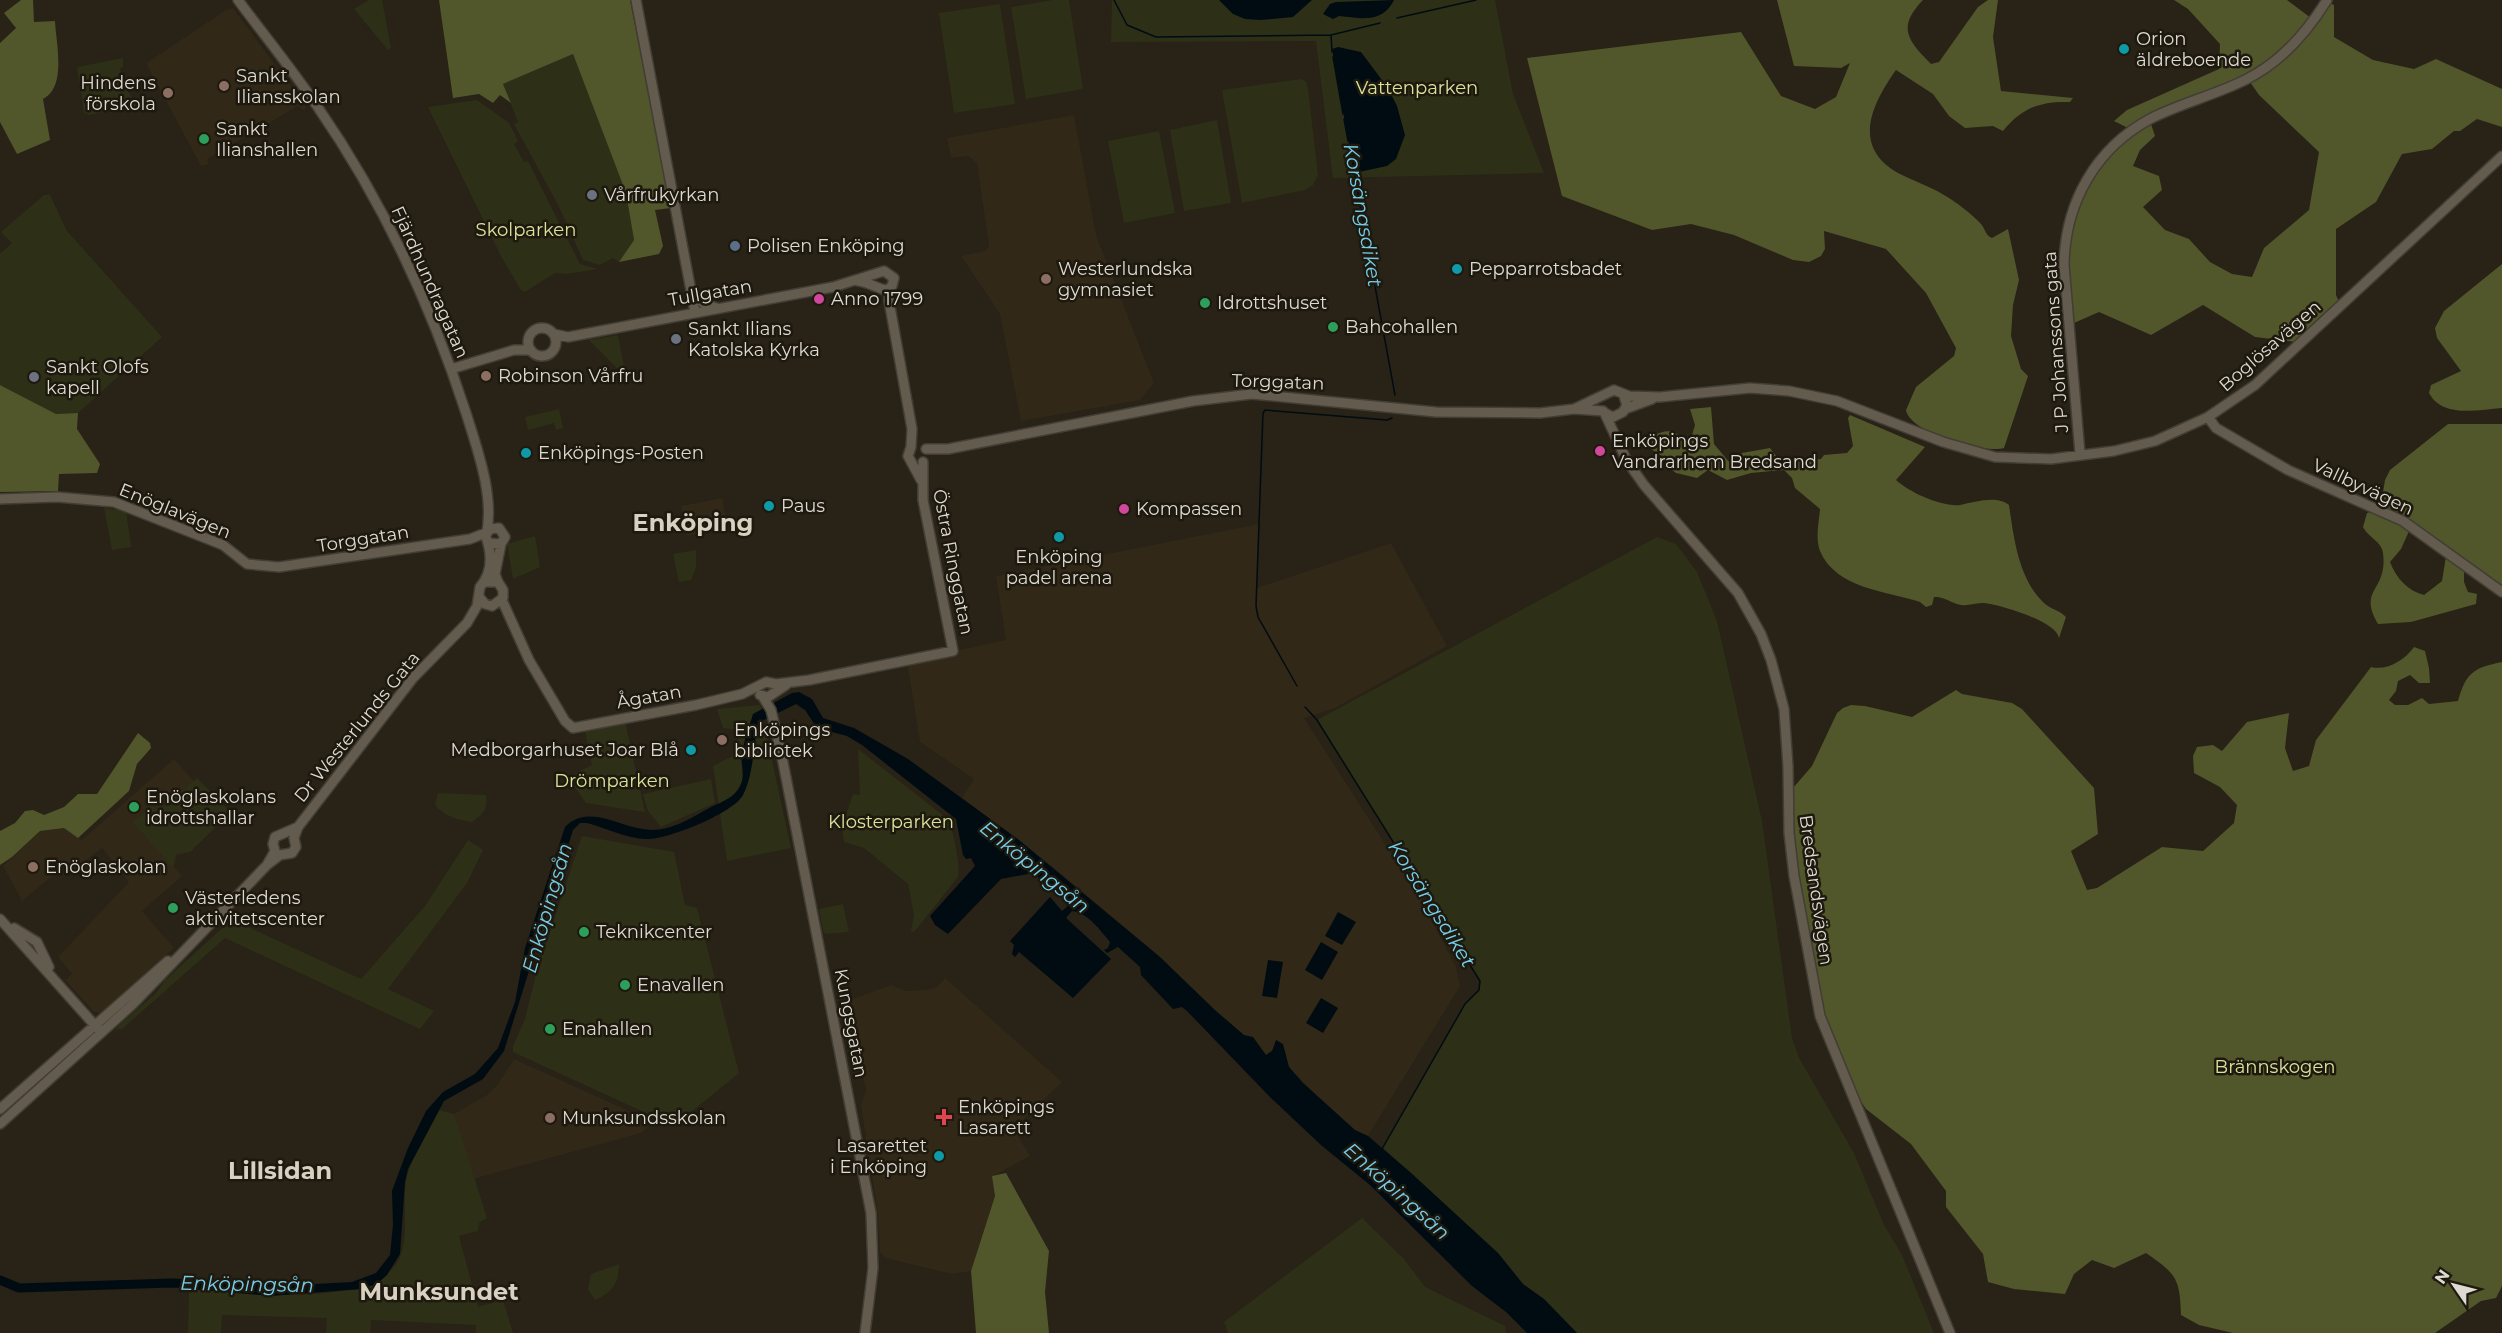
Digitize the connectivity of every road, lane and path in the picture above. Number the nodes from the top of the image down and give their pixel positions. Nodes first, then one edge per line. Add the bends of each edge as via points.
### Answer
1 (238, 0) edge
2 (636, 0) edge
3 (2327, 0) edge
4 (2502, 156) edge
5 (877, 282) junction
6 (690, 288) junction
7 (890, 288) junction
8 (889, 301) junction
9 (719, 308) junction
10 (695, 312) junction
11 (554, 334) junction
12 (568, 337) junction
13 (528, 339) junction
14 (556, 346) junction
15 (514, 350) junction
16 (531, 350) junction
17 (451, 369) junction
18 (1623, 394) junction
19 (1660, 397) junction
20 (1601, 398) junction
21 (1574, 409) junction
22 (1624, 411) junction
23 (1604, 412) junction
24 (2208, 417) junction
25 (912, 429) junction
26 (1619, 441) junction
27 (912, 447) junction
28 (924, 447) junction
29 (948, 449) junction
30 (2080, 454) junction
31 (921, 461) junction
32 (0, 499) edge
33 (491, 535) junction
34 (501, 544) junction
35 (261, 566) joint
36 (485, 582) junction
37 (498, 582) junction
38 (2502, 592) edge
39 (480, 598) junction
40 (496, 603) junction
41 (467, 623) junction
42 (953, 651) joint
43 (768, 696) junction
44 (291, 835) junction
45 (277, 853) junction
46 (0, 913) edge
47 (0, 919) edge
48 (27, 943) junction
49 (98, 1029) junction
50 (0, 1109) edge
51 (0, 1124) edge
52 (865, 1333) edge
53 (1950, 1333) edge

1 - 17 street, Fjärdhundragatan via 318,107 374,198 403,253
2 - 6 street
3 - 30 street, J P Johanssons gata via 2313,22 2272,63 2247,80 2133,129 2107,151 2080,189 2064,251
4 - 24 street, Boglösavägen via 2255,385
5 - 7 street, Tullgatan
5 - 7 street via 884,271 891,273
5 - 8 street
5 - 9 street, Tullgatan via 858,281
6 - 9 street via 704,304
6 - 10 street
7 - 8 street
8 - 25 street
9 - 10 street, Tullgatan
10 - 12 street, Tullgatan
11 - 12 street, Tullgatan
11 - 13 street via 538,328
11 - 14 street
12 - 14 street, Tullgatan
13 - 15 street
13 - 16 street
14 - 16 street via 546,356
15 - 16 street
15 - 17 street
17 - 33 street, Fjärdhundragatan via 477,447
18 - 19 street, Boglösavägen
18 - 20 street, Torggatan via 1610,390
18 - 22 street
19 - 22 street, Boglösavägen
19 - 30 street, Boglösavägen via 1739,389 1789,391 1837,401 1977,453 2031,459
20 - 21 street, Torggatan
20 - 23 street
21 - 23 street, Torggatan
21 - 29 street, Torggatan via 1531,413 1436,412 1252,394 1193,400
22 - 23 street, Torggatan via 1613,417
22 - 26 street
23 - 26 street, Bredsandsvägen
24 - 30 street, Boglösavägen via 2155,441
24 - 38 street, Vallbyvägen via 2216,428 2288,470 2403,521
25 - 27 street
25 - 28 street
26 - 53 street, Bredsandsvägen via 1627,461 1651,494 1738,593 1772,660 1784,709 1794,876 1820,1016
27 - 28 street, Torggatan
27 - 31 street via 908,456
28 - 29 street, Torggatan
28 - 31 street
29 - 31 street, Torggatan
31 - 42 street, Östra Ringgatan via 921,480
32 - 35 street, Enöglavägen via 57,497 114,502 223,545 247,564
33 - 34 street
33 - 34 street via 505,534
33 - 35 street, Torggatan via 320,563
33 - 36 street, Fjärdhundragatan via 491,560
34 - 37 street via 495,574
36 - 37 street
36 - 39 street, Dr Westerlunds Gata via 479,591
37 - 40 street via 503,590
39 - 40 street
39 - 41 street, Dr Westerlunds Gata
40 - 41 street, Dr Westerlunds Gata
40 - 43 street, Ågatan via 508,613 529,660 573,728 742,694
41 - 44 street, Dr Westerlunds Gata via 413,678
42 - 43 street, Ågatan via 791,683
43 - 52 street, Kungsgatan via 872,1213 873,1268
44 - 45 street, Dr Westerlunds Gata via 275,837
44 - 45 street, Dr Westerlunds Gata via 296,847 292,853
45 - 49 street, Dr Westerlunds Gata via 133,1004
46 - 48 street
47 - 48 street
48 - 49 street via 37,942 57,982
49 - 50 street
49 - 51 street

